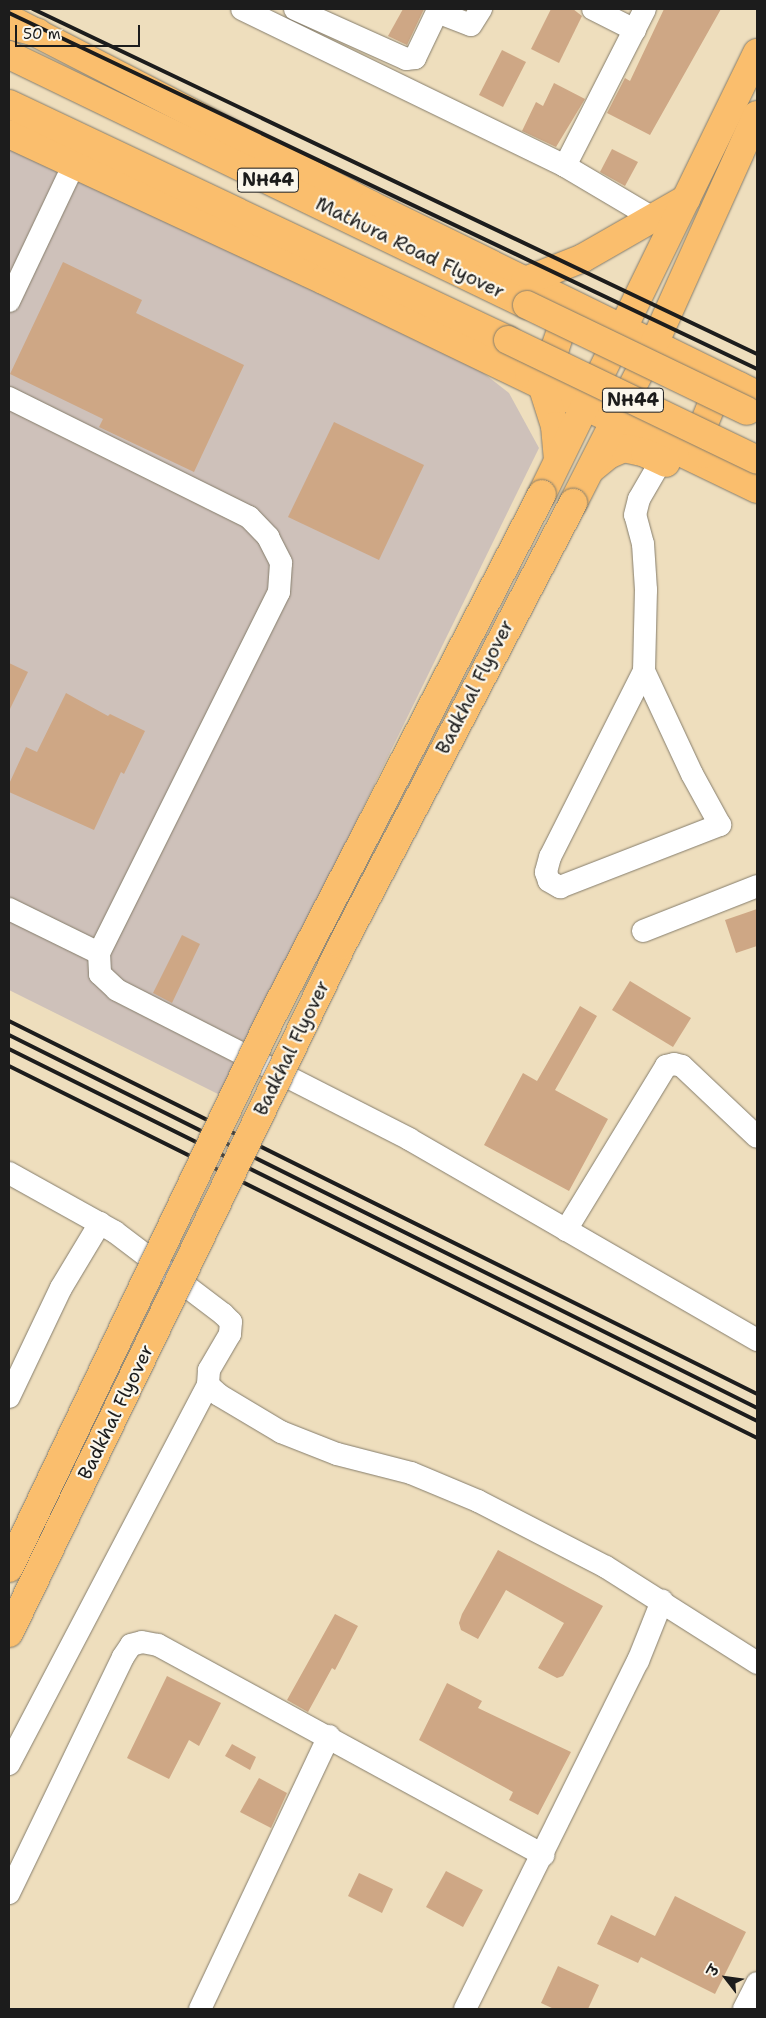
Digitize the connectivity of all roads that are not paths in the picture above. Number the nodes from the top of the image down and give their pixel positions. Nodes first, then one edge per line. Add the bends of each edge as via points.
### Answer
1 (242, 9) edge
2 (295, 9) edge
3 (482, 9) edge
4 (593, 9) edge
5 (645, 9) edge
6 (9, 19) edge
7 (9, 25) edge
8 (635, 30) junction
9 (38, 33) junction
10 (350, 36) junction
11 (757, 53) edge
12 (9, 55) edge
13 (340, 56) junction
14 (9, 104) edge
15 (757, 114) edge
16 (9, 134) edge
17 (73, 166) junction
18 (565, 166) junction
19 (686, 199) junction
20 (653, 218) junction
21 (525, 281) junction
22 (561, 298) junction
23 (9, 301) edge
24 (621, 327) junction
25 (654, 344) junction
26 (533, 381) junction
27 (748, 390) edge
28 (9, 398) edge
29 (584, 405) junction
30 (757, 415) edge
31 (615, 421) junction
32 (558, 459) junction
33 (661, 460) junction
34 (757, 460) edge
35 (710, 466) junction
36 (590, 470) junction
37 (757, 489) edge
38 (757, 508) edge
39 (644, 671) junction
40 (757, 886) edge
41 (9, 909) edge
42 (643, 931) dead end
43 (98, 953) junction
44 (757, 1137) edge
45 (9, 1173) edge
46 (100, 1223) junction
47 (566, 1230) junction
48 (757, 1340) edge
49 (208, 1385) junction
50 (9, 1397) edge
51 (9, 1568) edge
52 (662, 1601) junction
53 (9, 1633) edge
54 (757, 1663) edge
55 (329, 1736) junction
56 (9, 1764) edge
57 (543, 1855) junction
58 (9, 1893) edge
59 (757, 1983) edge
60 (200, 2009) edge
61 (465, 2009) edge
62 (744, 2009) edge

1 - 13 street
2 - 10 street
3 - 10 street via 471,25 438,12 415,58 406,59
4 - 8 street
5 - 8 street
6 - 9 main road
7 - 9 main road
8 - 18 street
9 - 21 main road
10 - 13 street
11 - 19 main road, Badkhal Flyover
12 - 30 main road, Mathura Road Flyover / NH44, bridge
13 - 18 street
14 - 34 main road, NH44, bridge
15 - 25 main road, Badkhal Flyover
16 - 17 main road
17 - 23 street
17 - 26 main road
18 - 20 street
19 - 20 main road
19 - 24 main road, Badkhal Flyover
20 - 21 main road via 583,258
21 - 22 main road
22 - 24 main road
22 - 26 main road via 563,321 555,348
24 - 25 main road
24 - 29 main road, Badkhal Flyover
25 - 27 main road
25 - 31 main road, Badkhal Flyover
26 - 29 main road
26 - 32 main road via 555,426
27 - 35 main road via 724,391 705,418 699,445
28 - 43 street via 249,517 268,538 281,563 279,592
29 - 31 main road
29 - 32 main road, Badkhal Flyover
31 - 35 main road
31 - 36 main road, Badkhal Flyover
32 - 51 main road, Badkhal Flyover, bridge via 270,1020
33 - 36 main road via 624,448 608,455
33 - 38 main road
33 - 39 street via 639,499 635,516 643,544
35 - 37 main road
36 - 53 main road, Badkhal Flyover, bridge via 342,945
39 - 39 street via 550,857 546,872 549,881 560,887 720,826
40 - 42 street
41 - 43 street
43 - 47 street via 100,974 117,990 409,1139
44 - 47 street via 682,1066 666,1066
45 - 46 street
46 - 49 street via 231,1322 230,1334 209,1370
46 - 50 street via 61,1288
47 - 48 street
49 - 52 street via 281,1432 337,1454 411,1473 478,1501 606,1567
49 - 56 street
52 - 54 street
52 - 57 street via 638,1661
55 - 57 street
55 - 58 street via 158,1645 142,1642 131,1645
55 - 60 street
57 - 61 street
59 - 62 street

